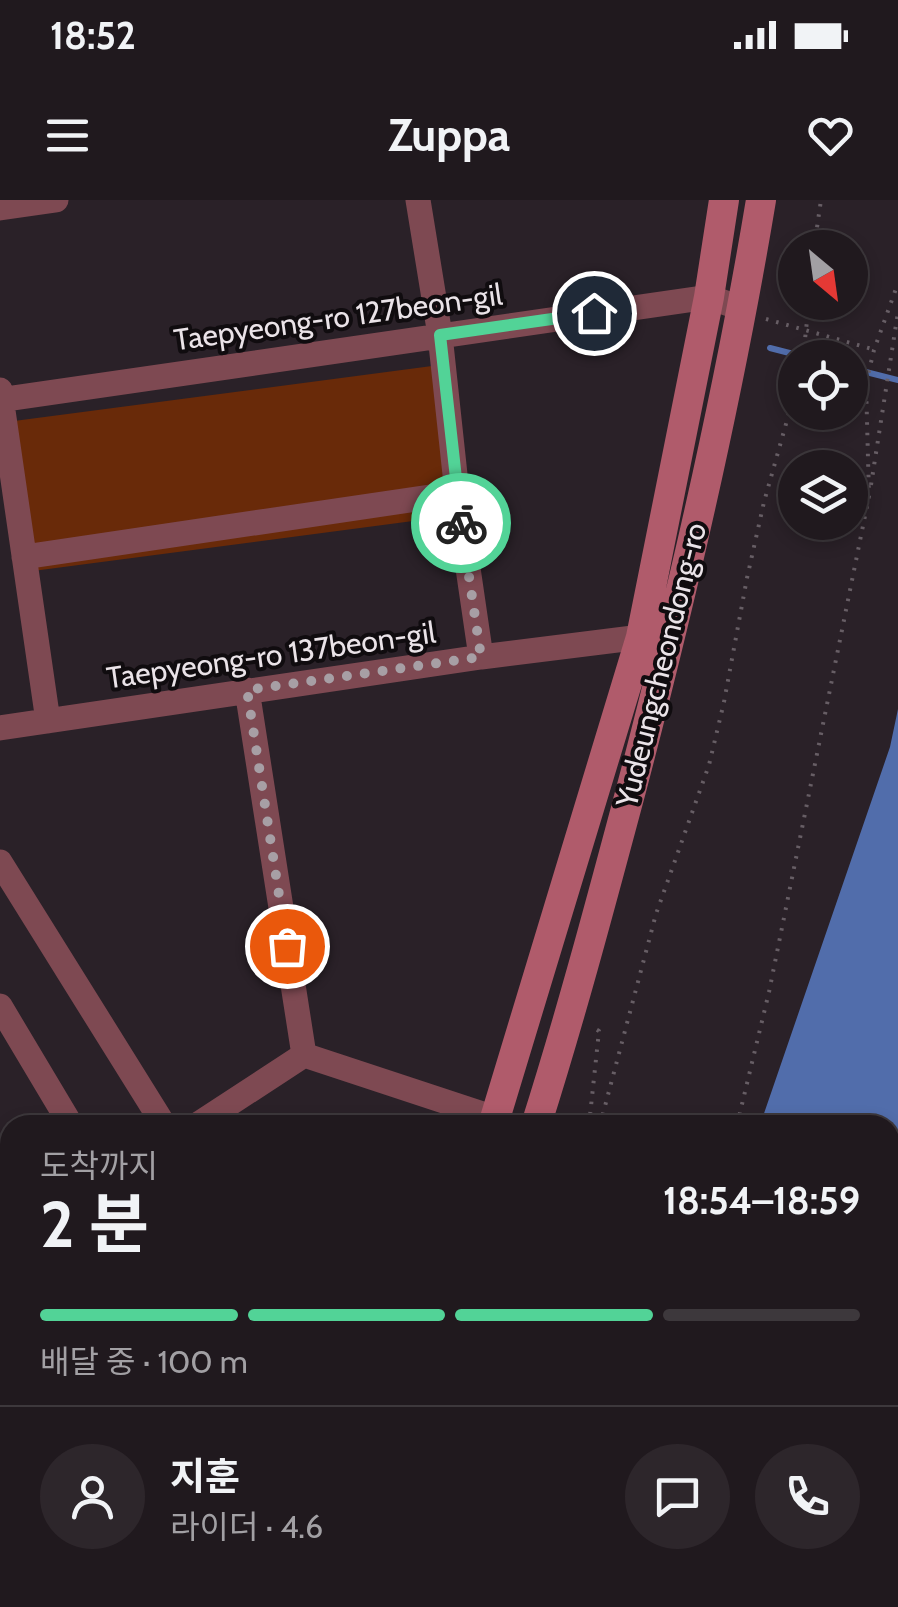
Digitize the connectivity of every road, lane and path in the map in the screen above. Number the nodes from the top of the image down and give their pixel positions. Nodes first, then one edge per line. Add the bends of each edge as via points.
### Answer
1 (56, 200) edge
2 (418, 200) edge
3 (724, 200) edge
4 (761, 200) edge
5 (821, 200) edge
6 (0, 208) edge
7 (817, 230) edge
8 (898, 282) edge
9 (709, 297) junction
10 (898, 312) edge
11 (754, 314) junction
12 (808, 320) edge
13 (807, 330) junction
14 (440, 335) junction
15 (806, 340) edge
16 (874, 350) junction
17 (0, 390) edge
18 (1, 400) edge
19 (784, 430) edge
20 (457, 494) junction
21 (870, 496) junction
22 (24, 557) junction
23 (655, 641) junction
24 (481, 657) junction
25 (247, 690) junction
26 (48, 721) junction
27 (0, 728) edge
28 (0, 862) edge
29 (0, 1006) edge
30 (304, 1055) junction
31 (65, 1115) edge
32 (158, 1115) edge
33 (212, 1115) edge
34 (474, 1115) edge
35 (496, 1115) edge
36 (539, 1115) edge
37 (603, 1115) edge
38 (738, 1115) edge

1 - 6 street
2 - 14 street
3 - 9 main road, Yudeungcheondong-ro
4 - 11 main road, Yudeungcheondong-ro
5 - 7 path
8 - 16 path
9 - 11 street, Taepyeong-ro 127beon-gil
9 - 14 street, Taepyeong-ro 127beon-gil
9 - 23 main road, Yudeungcheondong-ro
10 - 21 path
11 - 13 path
11 - 23 main road, Yudeungcheondong-ro
12 - 13 path
13 - 15 path
13 - 16 path
14 - 18 street, Taepyeong-ro 127beon-gil
14 - 20 street
16 - 21 path via 866,383
17 - 18 street
18 - 22 street
19 - 37 path via 709,766 656,914
20 - 22 street
20 - 24 street
21 - 38 path
22 - 26 street
23 - 24 street, Taepyeong-ro 137beon-gil
23 - 35 main road, Yudeungcheondong-ro
23 - 36 main road, Yudeungcheondong-ro via 614,853
24 - 25 street, Taepyeong-ro 137beon-gil
25 - 26 street, Taepyeong-ro 137beon-gil
25 - 30 street
26 - 27 street, Taepyeong-ro 137beon-gil
28 - 32 street
29 - 31 street
30 - 33 street
30 - 34 street, Yudeungcheondong-ro

